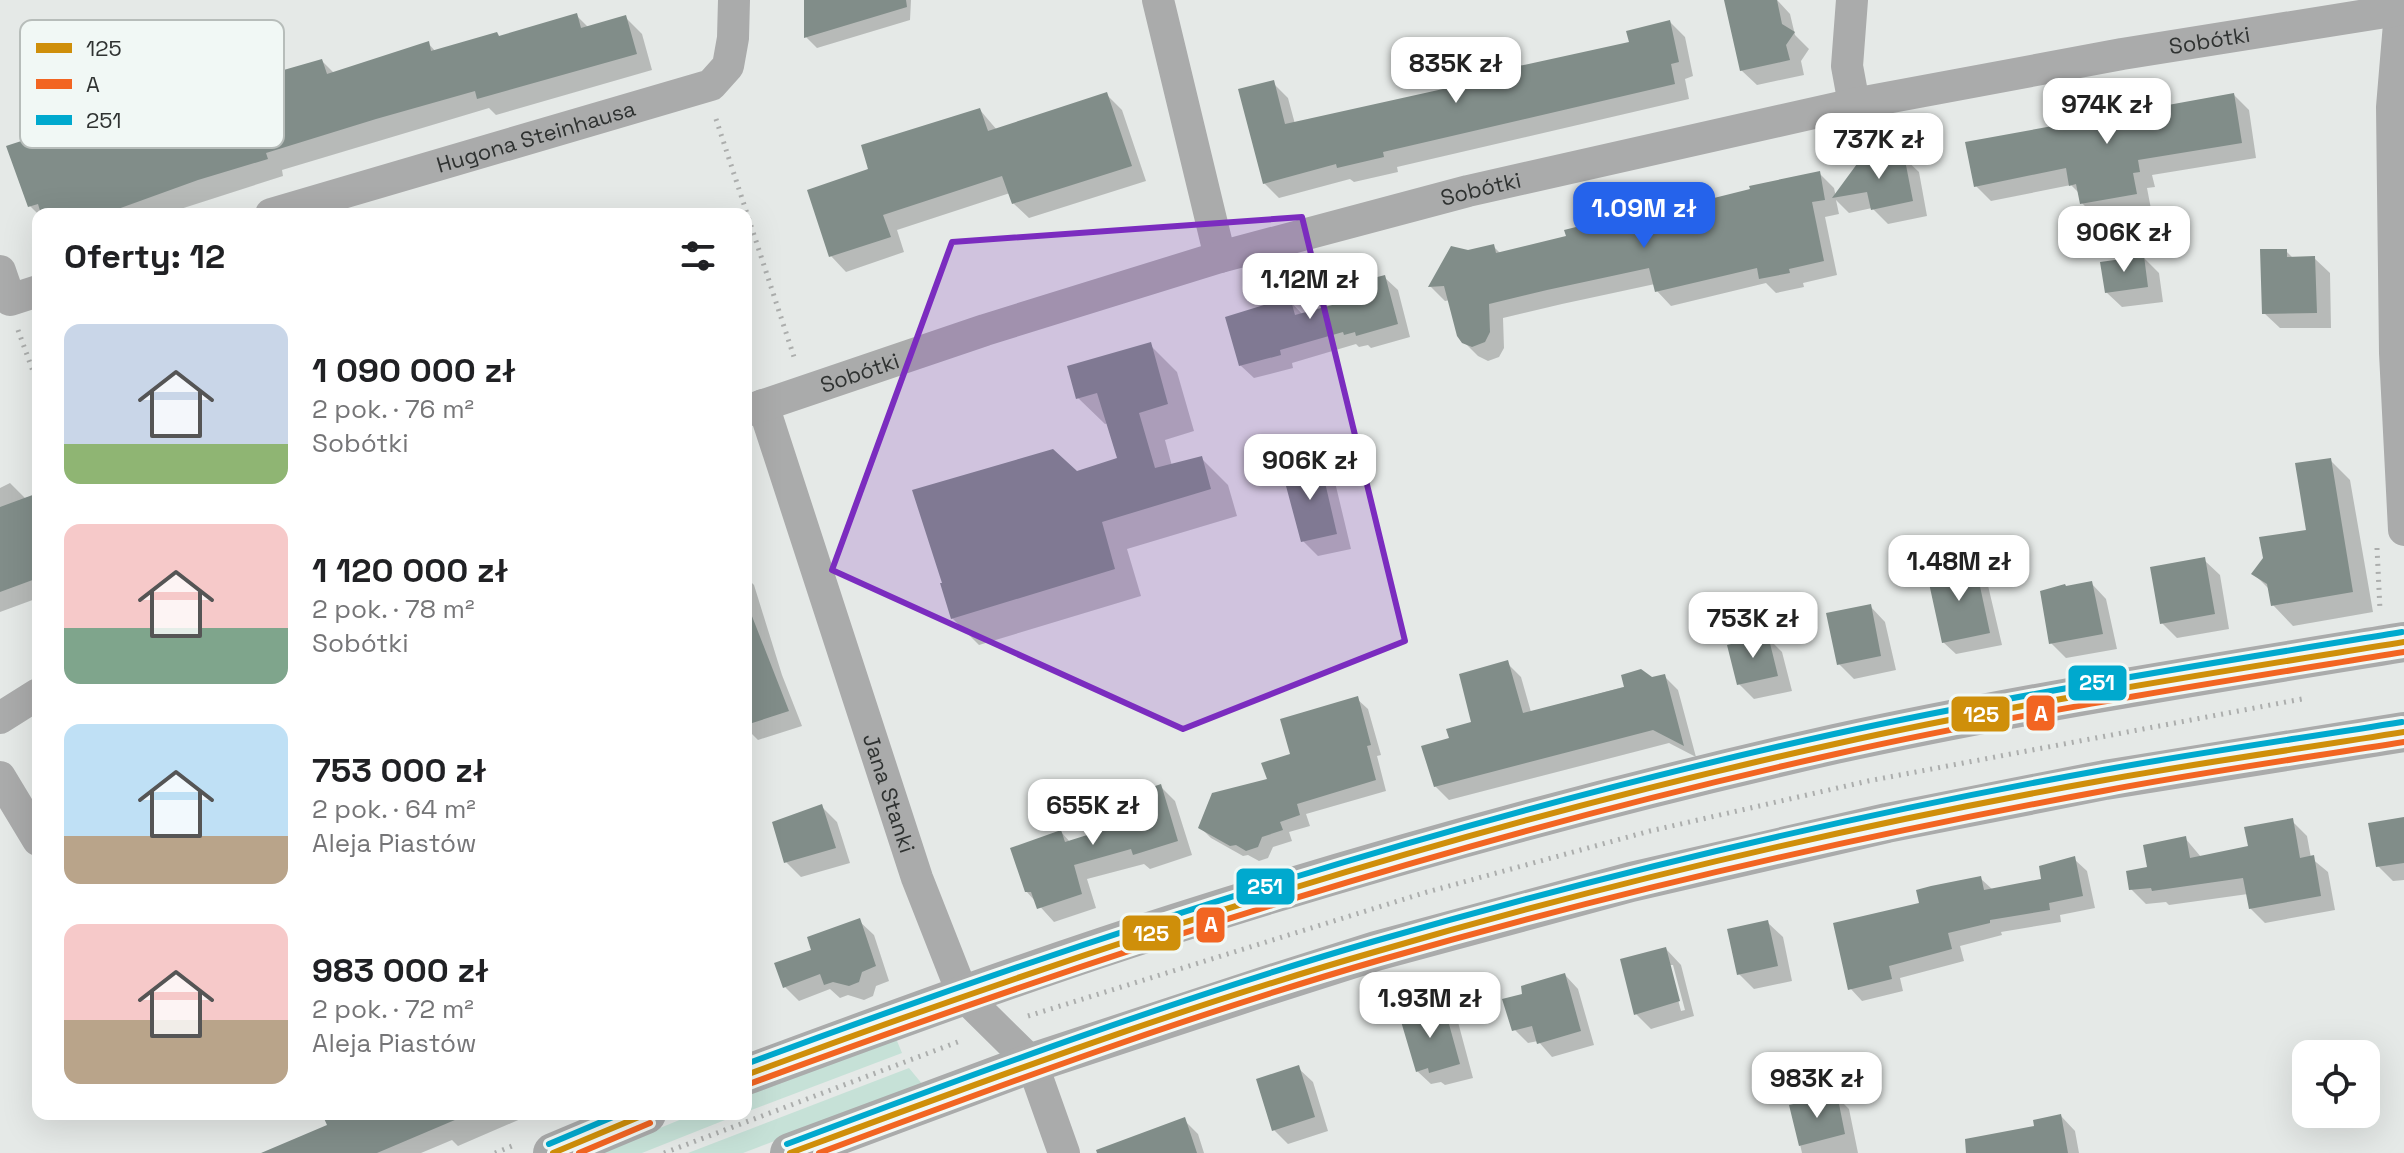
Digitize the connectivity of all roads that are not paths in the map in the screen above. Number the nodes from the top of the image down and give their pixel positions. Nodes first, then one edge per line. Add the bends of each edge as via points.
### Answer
1 (734, 0) edge
2 (1158, 0) edge
3 (1852, 0) edge
4 (2402, 6) edge
5 (1854, 104) junction
6 (292, 208) edge
7 (1220, 257) junction
8 (755, 408) edge
9 (2404, 530) edge
10 (2404, 642) edge
11 (32, 698) edge
12 (0, 718) edge
13 (2404, 732) edge
14 (0, 777) edge
15 (32, 830) edge
16 (963, 995) junction
17 (1032, 1063) junction
18 (752, 1073) edge
19 (632, 1120) edge
20 (553, 1153) edge
21 (790, 1153) edge
22 (1064, 1153) edge

1 - 6 street, Hugona Steinhausa via 728,66 711,85
2 - 7 street
3 - 5 street via 1847,66
4 - 5 street, Sobótki
4 - 9 street via 2392,107
5 - 7 street, Sobótki via 1468,191
7 - 8 street, Sobótki
8 - 16 street, Jana Stanki via 917,878
10 - 16 street via 2078,696 1655,787 1384,860
11 - 12 street
13 - 17 street via 2105,780 1631,882 1376,951
14 - 15 street
16 - 17 street, Jana Stanki
16 - 18 street
17 - 21 street
17 - 22 street, Jana Stanki
19 - 20 street

